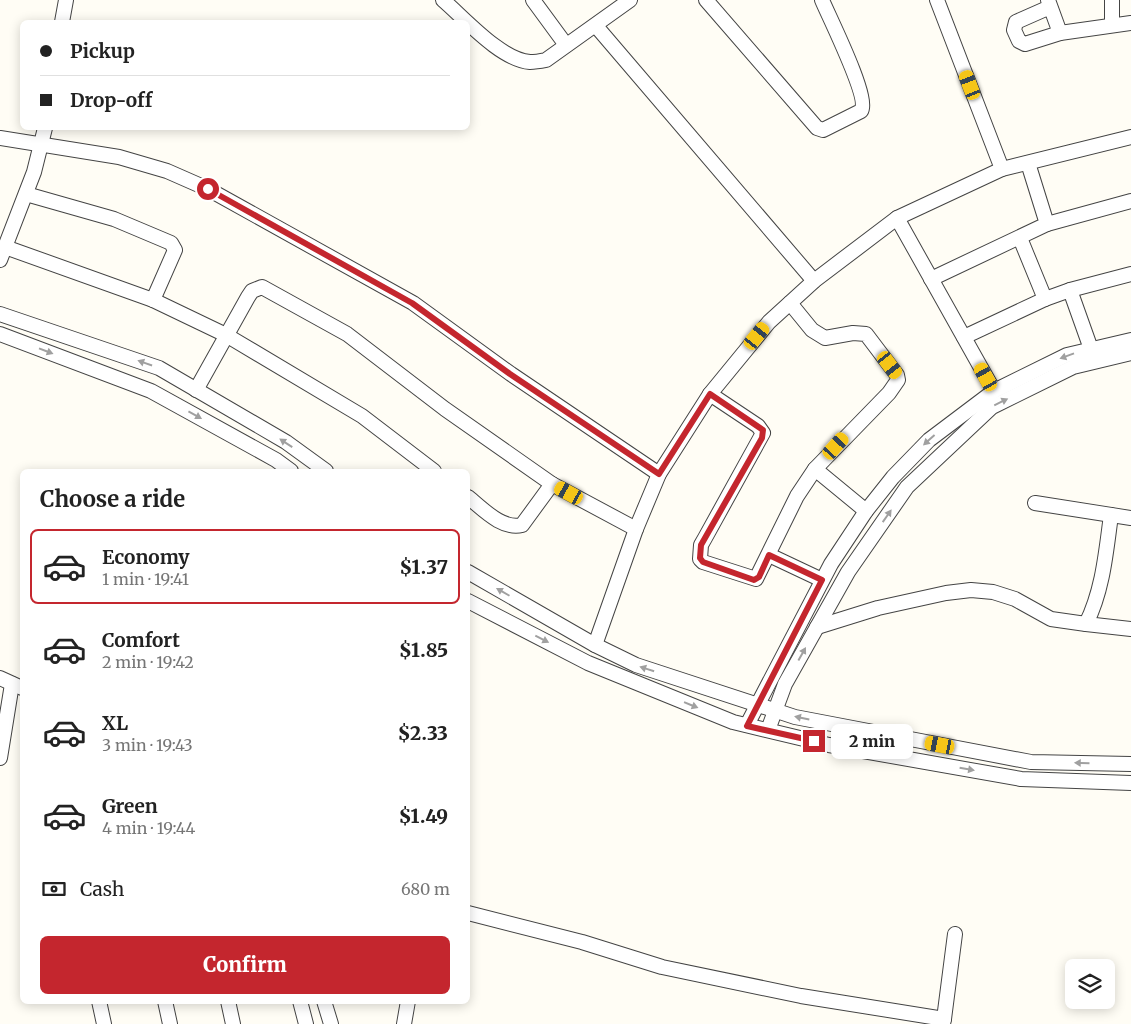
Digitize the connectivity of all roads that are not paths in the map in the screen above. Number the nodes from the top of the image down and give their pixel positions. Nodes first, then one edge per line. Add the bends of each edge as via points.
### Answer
1 (66, 0) edge
2 (444, 0) edge
3 (533, 0) edge
4 (630, 0) edge
5 (706, 0) edge
6 (822, 0) edge
7 (937, 0) edge
8 (1112, 0) edge
9 (1049, 4) edge
10 (62, 20) edge
11 (466, 20) edge
12 (1131, 23) edge
13 (470, 24) edge
14 (596, 26) junction
15 (1112, 26) junction
16 (1060, 33) junction
17 (566, 46) junction
18 (45, 130) edge
19 (1131, 137) edge
20 (0, 138) edge
21 (41, 145) junction
22 (1028, 163) junction
23 (1002, 169) junction
24 (26, 194) junction
25 (1131, 201) edge
26 (897, 218) junction
27 (1047, 224) junction
28 (1020, 238) junction
29 (3, 253) edge
30 (1131, 274) edge
31 (931, 279) junction
32 (814, 281) junction
33 (1070, 290) junction
34 (1045, 299) junction
35 (153, 300) junction
36 (790, 303) junction
37 (0, 314) edge
38 (0, 334) edge
39 (226, 334) junction
40 (964, 338) junction
41 (1131, 340) edge
42 (1091, 350) junction
43 (1131, 353) edge
44 (196, 390) junction
45 (994, 391) junction
46 (710, 394) junction
47 (288, 469) edge
48 (323, 469) edge
49 (431, 469) edge
50 (815, 469) junction
51 (659, 474) junction
52 (552, 484) junction
53 (470, 499) edge
54 (1035, 502) dead end
55 (866, 511) junction
56 (1111, 514) junction
57 (1131, 518) edge
58 (636, 529) junction
59 (769, 555) junction
60 (470, 573) edge
61 (822, 580) junction
62 (470, 602) edge
63 (1086, 624) junction
64 (817, 627) junction
65 (1131, 629) edge
66 (595, 645) junction
67 (11, 683) edge
68 (756, 704) junction
69 (774, 710) junction
70 (747, 726) junction
71 (768, 730) junction
72 (0, 758) edge
73 (1131, 764) edge
74 (1131, 783) edge
75 (470, 914) edge
76 (955, 934) dead end
77 (99, 1004) edge
78 (166, 1004) edge
79 (229, 1004) edge
80 (301, 1004) edge
81 (325, 1004) edge
82 (407, 1004) edge
83 (943, 1021) edge
84 (104, 1024) edge
85 (170, 1024) edge
86 (233, 1024) edge
87 (306, 1024) edge
88 (331, 1024) edge
89 (404, 1024) edge

1 - 10 street
2 - 11 street
3 - 17 street
4 - 14 street
5 - 6 street via 814,125 823,130 861,110 863,103
7 - 23 street
8 - 15 street
9 - 16 street
9 - 16 street via 1016,22 1016,37 1025,44
12 - 15 street
13 - 17 street via 498,49 530,62 546,60
14 - 17 street
14 - 32 street
15 - 16 street
18 - 21 street
19 - 22 street
20 - 21 street
21 - 24 street
21 - 51 street via 145,163 208,189 412,303 510,374
22 - 23 street
22 - 27 street
23 - 26 street
24 - 29 street
24 - 35 street via 114,219 171,243 175,250
25 - 27 street
26 - 31 street
26 - 32 street
27 - 28 street
28 - 31 street
28 - 34 street
29 - 35 street
30 - 33 street
31 - 40 street
32 - 36 street
33 - 34 street
33 - 42 street
34 - 40 street
35 - 39 street
36 - 46 street via 769,322
36 - 50 street via 812,330 825,338 866,334 897,375 896,385
44 -> 37 street via 159,368
38 -> 47 street via 151,391
39 - 44 street
39 - 49 street via 362,416
39 - 52 street via 252,291 262,287 347,334 445,409
40 - 45 street
41 - 42 street
42 -> 45 street via 1067,356
64 -> 43 street via 848,572 908,487 992,407 1073,367
48 -> 44 street via 286,442
45 -> 55 street via 929,440
46 - 51 street
46 - 59 street via 758,426 763,433 701,545 700,558 703,562 754,580 759,577
50 - 55 street
50 - 59 street via 797,496
51 - 58 street
52 - 53 street via 518,526 500,522
52 - 58 street
54 - 56 street
55 - 61 street
56 - 57 street
56 - 63 street via 1095,605
58 - 66 street
59 - 61 street
66 -> 60 street
61 - 68 street
62 -> 70 street via 588,663
63 - 64 street via 1052,619 1015,599 971,590 878,608
63 - 65 street
69 -> 64 street
68 -> 66 street via 636,665
67 - 72 street
68 - 69 street
68 - 70 street
69 - 71 street
73 -> 69 street via 1031,762 795,717
70 - 71 street
71 -> 74 street via 829,745 1022,779
75 - 83 street via 582,942 662,967
76 - 83 street
77 - 84 street
78 - 85 street
79 - 86 street
80 - 87 street
81 - 88 street
82 - 89 street

